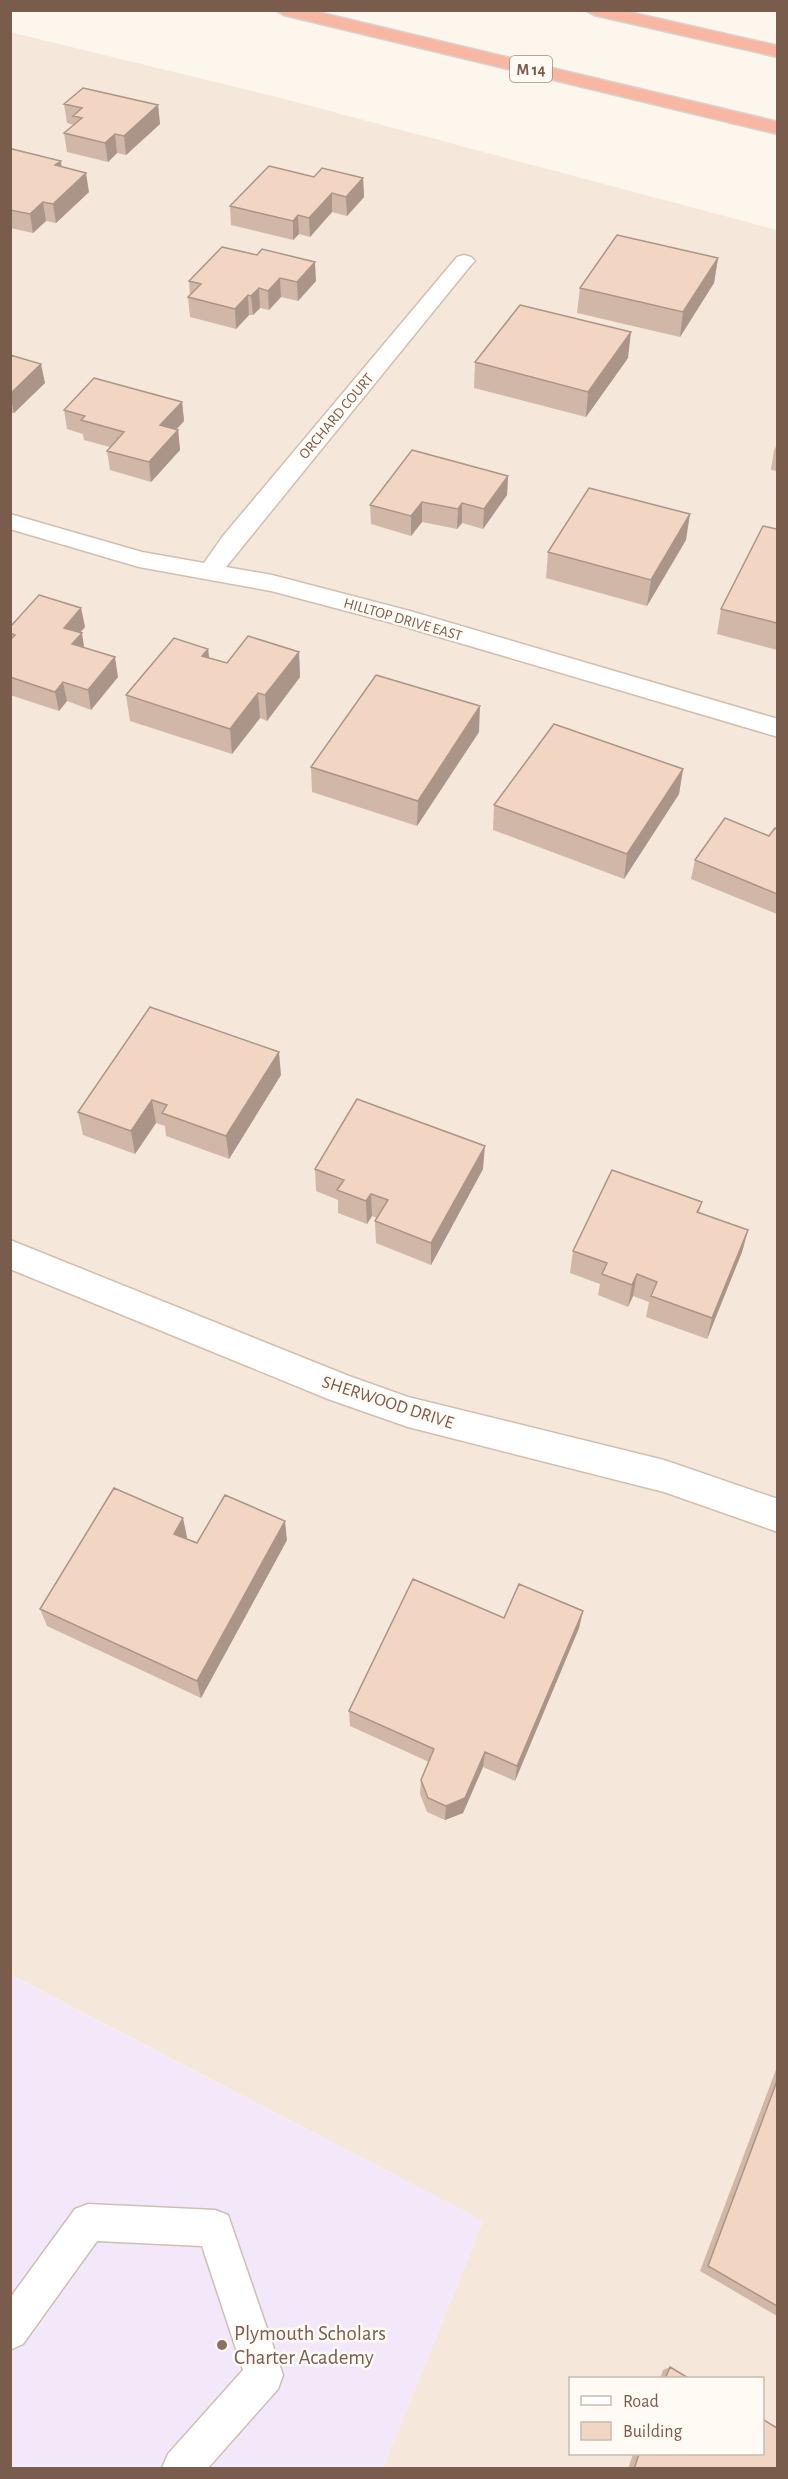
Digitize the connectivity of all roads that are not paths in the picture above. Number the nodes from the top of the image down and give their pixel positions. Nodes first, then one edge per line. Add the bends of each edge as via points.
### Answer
1 (284, 10) edge
2 (594, 10) edge
3 (777, 52) edge
4 (777, 128) edge
5 (464, 261) dead end
6 (18, 523) edge
7 (209, 573) junction
8 (777, 728) edge
9 (10, 1254) edge
10 (777, 1516) edge
11 (10, 2331) edge
12 (182, 2469) edge

1 - 4 highway, M 14
2 - 3 highway
5 - 7 street, ORCHARD COURT
6 - 7 street, HILLTOP DRIVE EAST via 139,559
7 - 8 street, HILLTOP DRIVE EAST via 272,583 401,617
9 - 10 street, SHERWOOD DRIVE via 329,1384 408,1412 664,1476
11 - 12 lane via 88,2222 215,2228 264,2375

